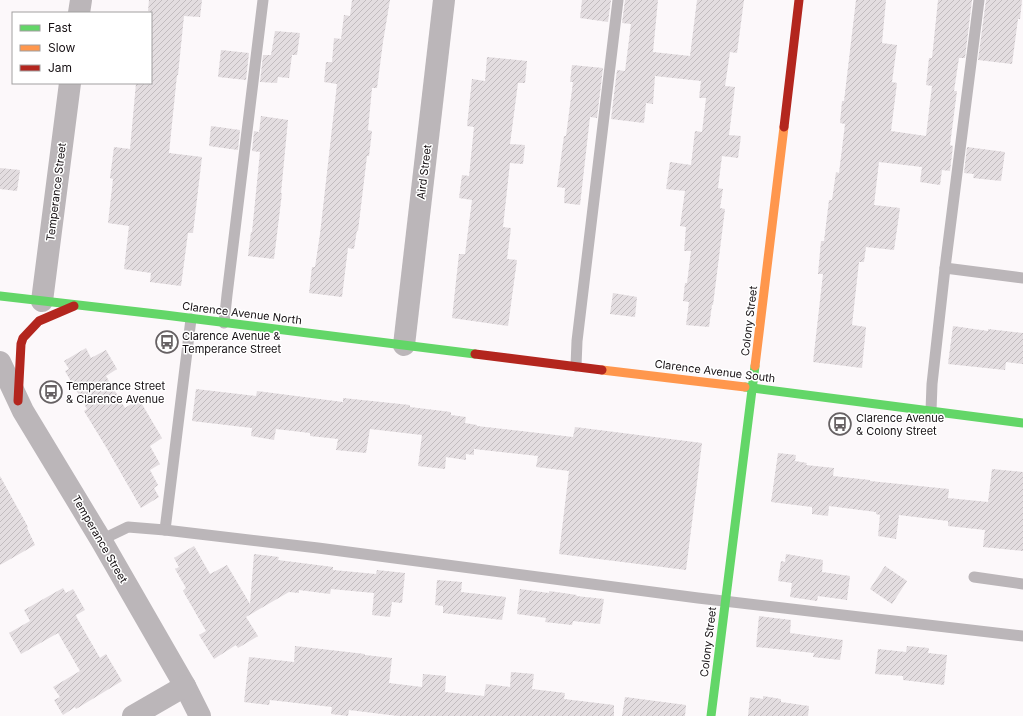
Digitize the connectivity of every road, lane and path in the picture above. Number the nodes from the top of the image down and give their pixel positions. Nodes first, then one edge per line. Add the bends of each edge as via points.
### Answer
1 (81, 0) edge
2 (263, 0) edge
3 (444, 0) edge
4 (618, 0) edge
5 (799, 0) edge
6 (979, 0) edge
7 (79, 12) edge
8 (70, 84) edge
9 (945, 268) junction
10 (1023, 278) edge
11 (0, 296) edge
12 (42, 301) junction
13 (76, 305) junction
14 (191, 319) junction
15 (224, 323) junction
16 (404, 345) junction
17 (0, 362) edge
18 (576, 366) junction
19 (753, 388) junction
20 (18, 401) junction
21 (931, 411) junction
22 (1023, 423) edge
23 (165, 530) junction
24 (101, 540) junction
25 (974, 577) dead end
26 (1023, 584) edge
27 (725, 601) junction
28 (1023, 636) edge
29 (185, 686) junction
30 (133, 716) edge
31 (200, 716) edge
32 (711, 716) edge

1 - 7 street
2 - 15 lane
3 - 16 street, Aird Street
4 - 18 lane
5 - 19 main road, Colony Street
6 - 9 lane
8 - 12 street, Temperance Street
9 - 10 lane
9 - 21 lane
11 - 12 main road, Clarence Avenue North
12 - 13 main road, Clarence Avenue North
13 - 14 main road, Clarence Avenue North
13 - 20 main road via 39,321 23,338
14 - 15 main road, Clarence Avenue North
14 - 23 lane
15 - 16 main road, Clarence Avenue North
16 - 18 main road, Clarence Avenue South
17 - 20 street, Temperance Street
18 - 19 main road, Clarence Avenue South
19 - 21 main road, Clarence Avenue South
19 - 27 main road, Colony Street
20 - 24 street, Temperance Street
21 - 22 main road, Clarence Avenue South
23 - 24 lane via 128,527
23 - 27 lane
24 - 29 street, Temperance Street
25 - 26 lane
27 - 28 lane
27 - 32 main road, Colony Street
29 - 30 street
29 - 31 street, Temperance Street

